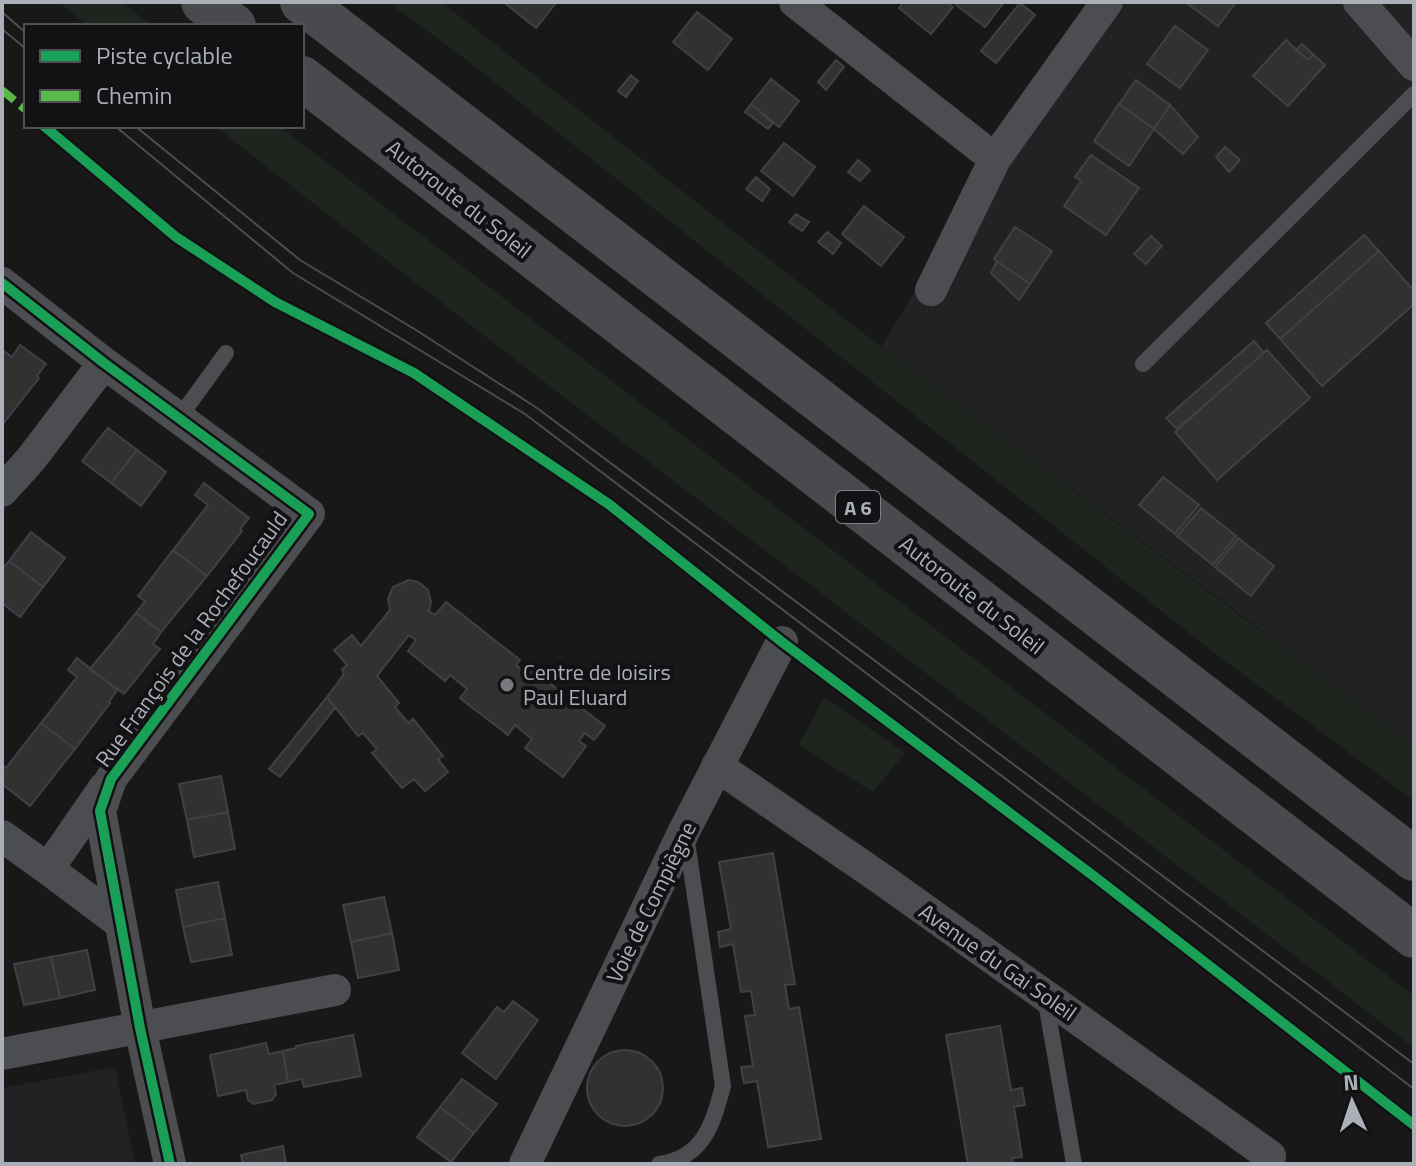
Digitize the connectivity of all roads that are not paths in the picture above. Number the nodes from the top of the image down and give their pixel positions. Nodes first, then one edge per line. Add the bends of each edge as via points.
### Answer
1 (203, 2) edge
2 (302, 2) edge
3 (795, 2) edge
4 (1107, 2) edge
5 (1359, 2) edge
6 (231, 24) edge
7 (1414, 65) edge
8 (304, 80) edge
9 (1414, 94) edge
10 (995, 159) junction
11 (2, 283) edge
12 (931, 290) dead end
13 (226, 353) dead end
14 (104, 363) junction
15 (1143, 364) dead end
16 (179, 418) junction
17 (2, 491) edge
18 (782, 642) dead end
19 (717, 766) junction
20 (111, 779) junction
21 (685, 829) junction
22 (2, 836) edge
23 (1414, 859) edge
24 (48, 869) junction
25 (120, 923) junction
26 (1414, 936) edge
27 (335, 990) dead end
28 (1045, 997) junction
29 (140, 1028) junction
30 (2, 1054) edge
31 (1273, 1161) edge
32 (170, 1164) edge
33 (525, 1164) edge
34 (659, 1164) edge
35 (1074, 1164) edge

1 - 6 highway
2 - 23 highway
3 - 10 street
4 - 10 street
5 - 7 street
8 - 26 highway, Autoroute du Soleil / A 6
9 - 15 lane
10 - 12 street
11 - 14 street, Rue François de la Rochefoucauld
13 - 16 lane
14 - 16 street, Rue François de la Rochefoucauld
14 - 17 street
16 - 20 street, Rue François de la Rochefoucauld via 309,514
18 - 19 street, Voie de Compiègne
19 - 21 street, Voie de Compiègne
19 - 28 street, Avenue du Gai Soleil
20 - 24 street
20 - 25 street, Rue François de la Rochefoucauld via 100,811
21 - 33 street, Voie de Compiègne
21 - 34 lane via 723,1086 700,1146
22 - 24 street
24 - 25 street
25 - 29 street, Rue François de la Rochefoucauld
27 - 29 street
28 - 31 street, Avenue du Gai Soleil
28 - 35 lane
29 - 30 street
29 - 32 street, Rue François de la Rochefoucauld

